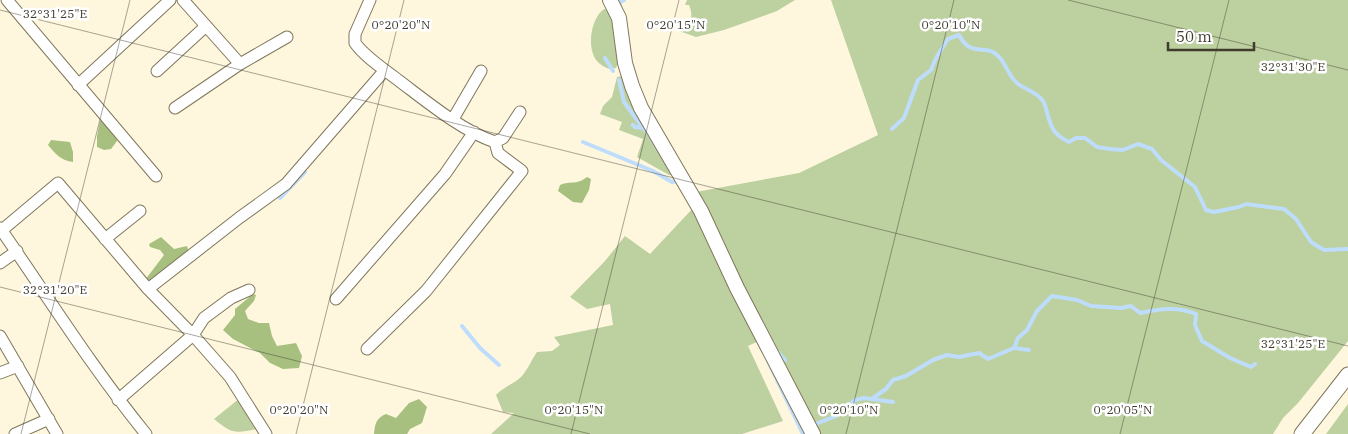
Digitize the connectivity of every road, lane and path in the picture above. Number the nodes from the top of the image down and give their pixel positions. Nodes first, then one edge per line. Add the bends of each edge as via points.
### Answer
1 (7, 0) edge
2 (170, 0) edge
3 (183, 0) edge
4 (370, 0) edge
5 (610, 0) edge
6 (206, 26) junction
7 (287, 37) dead end
8 (240, 64) junction
9 (385, 70) junction
10 (157, 71) dead end
11 (481, 71) dead end
12 (78, 85) junction
13 (175, 108) dead end
14 (520, 112) dead end
15 (453, 119) junction
16 (474, 132) junction
17 (496, 142) junction
18 (156, 176) dead end
19 (140, 211) dead end
20 (1, 229) edge
21 (105, 239) junction
22 (17, 251) junction
23 (0, 263) edge
24 (148, 289) junction
25 (249, 290) dead end
26 (336, 299) dead end
27 (193, 335) junction
28 (0, 336) edge
29 (367, 349) dead end
30 (18, 366) junction
31 (0, 373) edge
32 (1348, 375) edge
33 (118, 400) junction
34 (49, 419) junction
35 (15, 434) edge
36 (57, 434) edge
37 (146, 434) edge
38 (266, 434) edge
39 (813, 434) edge
40 (1302, 434) edge

1 - 12 street
2 - 12 street
3 - 6 street
4 - 9 street via 354,40
5 - 39 street via 619,18 625,63 641,108 701,211
6 - 8 street
6 - 10 street
7 - 8 street
8 - 13 street
9 - 15 street
9 - 24 street via 286,184
11 - 15 street
12 - 18 street
14 - 17 street via 503,138
15 - 16 street
16 - 17 street
16 - 26 street via 445,174
17 - 29 street via 498,153 522,170 426,291
19 - 21 street
20 - 21 street via 58,183
20 - 22 street
21 - 24 street
22 - 23 street
22 - 33 street
24 - 27 street
25 - 27 street via 231,298 204,318
27 - 33 street
27 - 38 street via 230,377
28 - 30 street
30 - 31 street
30 - 34 street
32 - 40 main road
33 - 37 street
34 - 35 street
34 - 36 street

